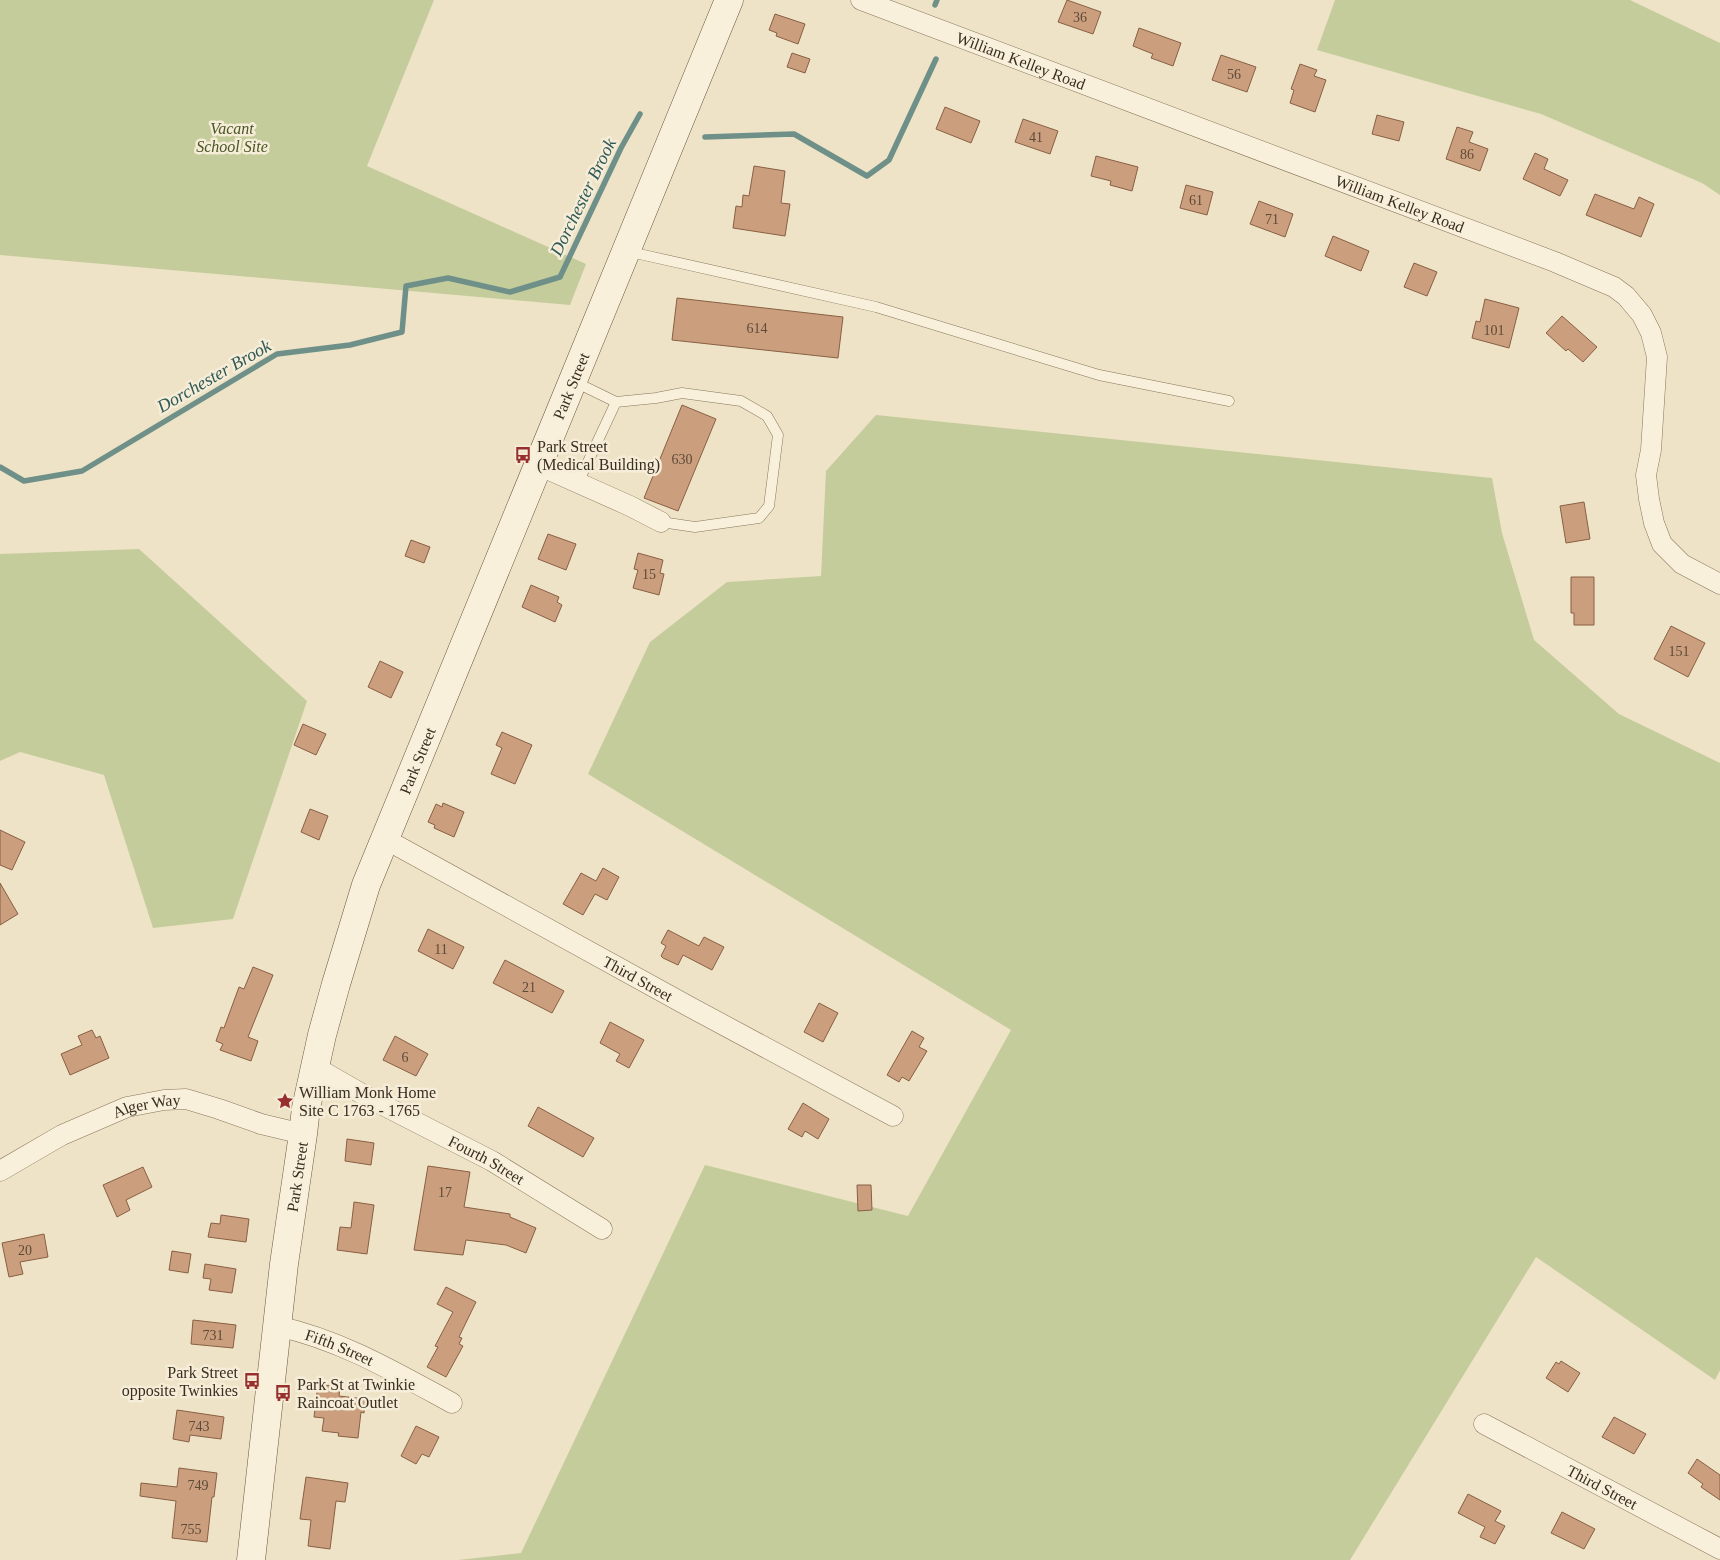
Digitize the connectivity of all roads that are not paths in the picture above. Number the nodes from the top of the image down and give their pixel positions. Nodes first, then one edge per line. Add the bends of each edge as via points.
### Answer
1 (729, 0) edge
2 (861, 0) edge
3 (626, 251) junction
4 (572, 381) junction
5 (1229, 401) dead end
6 (616, 402) junction
7 (538, 465) junction
8 (578, 483) junction
9 (661, 522) joint
10 (1720, 584) edge
11 (385, 838) junction
12 (315, 1067) junction
13 (893, 1116) dead end
14 (303, 1134) junction
15 (0, 1171) edge
16 (602, 1229) dead end
17 (277, 1326) junction
18 (452, 1403) dead end
19 (1484, 1424) dead end
20 (1720, 1549) edge
21 (251, 1560) edge

1 - 3 main road, Park Street
2 - 10 street, William Kelley Road via 1614,287 1642,315 1657,357 1651,450 1646,475 1654,523 1662,544 1682,564
3 - 4 main road, Park Street
3 - 5 lane via 876,307 1099,374
4 - 6 lane
4 - 7 main road, Park Street
6 - 8 lane
6 - 9 lane via 682,394 741,401 767,416 778,435 769,506 759,518 694,527
7 - 8 street
7 - 11 main road, Park Street
8 - 9 street
11 - 12 main road, Park Street via 366,885
11 - 13 street, Third Street
12 - 14 main road, Park Street
12 - 16 street, Fourth Street via 492,1161
14 - 15 street, Alger Way via 186,1099 164,1100 127,1107 62,1136
14 - 17 main road, Park Street
17 - 18 street, Fifth Street via 305,1332 367,1357
17 - 21 main road, Park Street
19 - 20 street, Third Street

